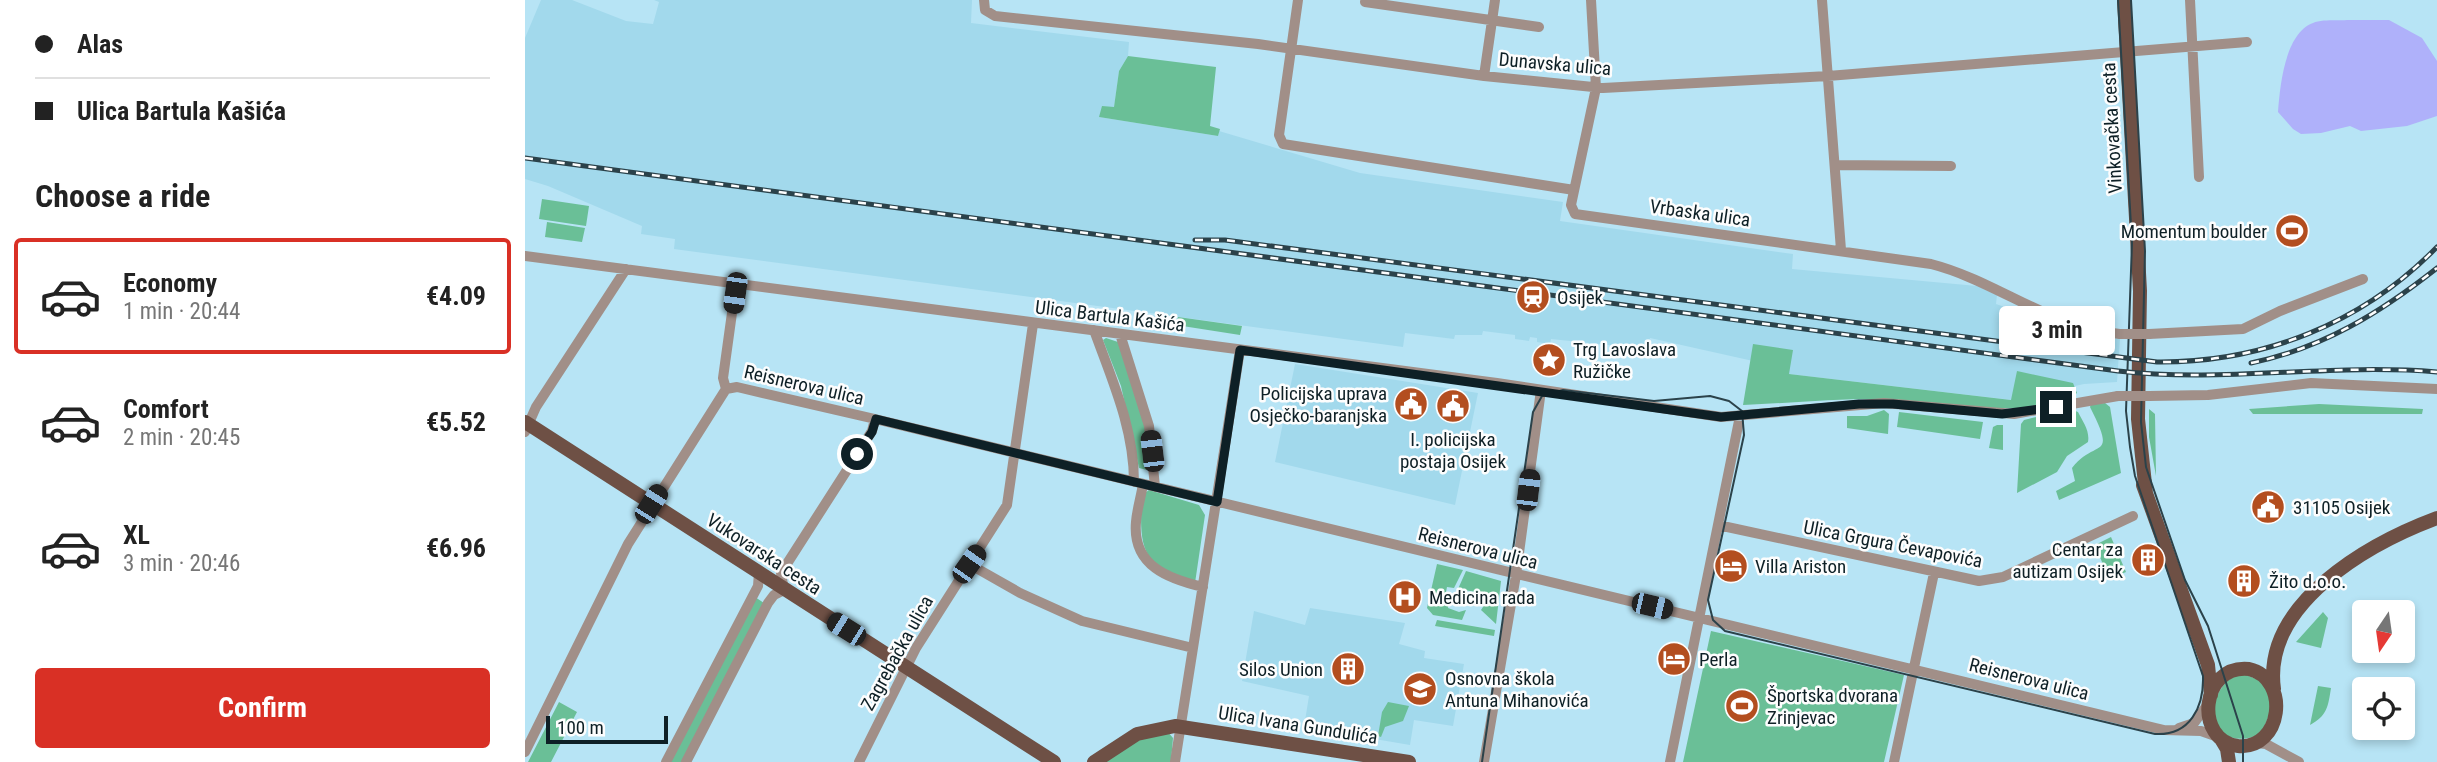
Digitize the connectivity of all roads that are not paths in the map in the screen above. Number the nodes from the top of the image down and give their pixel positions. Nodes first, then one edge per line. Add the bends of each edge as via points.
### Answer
1 (1298, 0) edge
2 (1495, 0) edge
3 (1591, 0) edge
4 (1822, 0) edge
5 (2124, 0) edge
6 (2190, 0) edge
7 (1365, 2) dead end
8 (984, 5) edge
9 (1492, 21) junction
10 (1539, 27) dead end
11 (2247, 42) dead end
12 (2192, 45) junction
13 (1293, 48) junction
14 (2127, 50) junction
15 (1484, 76) junction
16 (1828, 76) junction
17 (1596, 88) junction
18 (1835, 165) junction
19 (1951, 166) dead end
20 (2199, 177) dead end
21 (1574, 190) junction
22 (1841, 250) junction
23 (525, 256) edge
24 (626, 269) junction
25 (2363, 279) dead end
26 (736, 284) junction
27 (1033, 324) junction
28 (1094, 330) junction
29 (1121, 334) junction
30 (1240, 350) junction
31 (726, 389) junction
32 (1541, 390) junction
33 (2437, 390) edge
34 (1739, 416) junction
35 (876, 419) junction
36 (526, 426) edge
37 (1014, 453) junction
38 (1144, 485) junction
39 (1217, 502) junction
40 (651, 504) junction
41 (2133, 516) dead end
42 (2437, 518) edge
43 (1718, 525) junction
44 (969, 564) junction
45 (759, 573) junction
46 (1934, 573) junction
47 (1515, 575) junction
48 (1203, 587) junction
49 (784, 590) junction
50 (1700, 617) junction
51 (1193, 648) junction
52 (2201, 650) junction
53 (2276, 654) junction
54 (906, 667) junction
55 (1913, 669) junction
56 (2242, 669) junction
57 (2274, 689) junction
58 (2210, 698) junction
59 (2274, 720) junction
60 (1180, 726) junction
61 (2165, 730) junction
62 (2221, 739) junction
63 (2254, 744) junction
64 (2281, 751) junction
65 (525, 752) edge
66 (666, 762) edge
67 (685, 762) edge
68 (859, 762) edge
69 (1053, 762) edge
70 (1094, 762) edge
71 (1175, 762) edge
72 (1409, 762) edge
73 (1484, 762) edge
74 (1670, 762) edge
75 (1894, 762) edge
76 (2229, 762) edge
77 (2235, 762) edge
78 (2299, 762) edge

1 - 13 street
2 - 9 street
3 - 17 street
4 - 16 street
5 - 14 main road, Vinkovačka cesta
6 - 12 street
7 - 9 street
8 - 13 street, Dunavska ulica via 995,16
9 - 10 street
9 - 15 street
11 - 12 street, Dunavska ulica
12 - 14 street, Dunavska ulica
12 - 20 street
13 - 15 street, Dunavska ulica
13 - 21 street via 1279,135 1288,146
14 - 16 street, Dunavska ulica
14 - 52 main road, Vinkovačka cesta via 2140,302 2139,429 2146,493
15 - 17 street, Dunavska ulica
16 - 17 street, Dunavska ulica
16 - 18 street
17 - 21 street
18 - 19 street
18 - 22 street
21 - 22 street, Vrbaska ulica via 1571,208 1575,214
22 - 25 street, Vrbaska ulica, bridge via 1950,269 2078,328 2120,334 2243,329
23 - 24 street, Ulica Bartula Kašića
24 - 26 street, Ulica Bartula Kašića
24 - 36 street
26 - 27 street, Ulica Bartula Kašića
26 - 31 street via 723,378
27 - 28 street, Ulica Bartula Kašića
27 - 37 street, Zagrebačka ulica
28 - 29 street, Ulica Bartula Kašića
28 - 38 street via 1115,381
29 - 30 street, Ulica Bartula Kašića
29 - 38 street via 1145,407
30 - 32 street, Ulica Bartula Kašića
30 - 39 street
31 - 35 street, Reisnerova ulica via 737,387
31 - 40 street
32 - 34 street, Ulica Bartula Kašića
32 - 47 street
33 - 34 street, Ulica Bartula Kašića, bridge via 2340,383 2282,385 2218,393 2118,396 2024,413 1859,404
34 - 43 street
35 - 37 street, Reisnerova ulica
35 - 49 street via 781,573
36 - 40 main road, Vukovarska cesta
37 - 38 street, Reisnerova ulica
37 - 44 street, Zagrebačka ulica via 1007,505
38 - 39 street, Reisnerova ulica
38 - 48 street via 1136,522 1139,546 1163,576
39 - 47 street, Reisnerova ulica
39 - 48 street
40 - 45 main road, Vukovarska cesta
40 - 65 street
41 - 46 street, Ulica Grgura Čevapovića via 1990,580
42 - 53 main road via 2366,549 2331,575 2298,612
43 - 46 street, Ulica Grgura Čevapovića
43 - 50 street
44 - 51 street via 1082,621
44 - 54 street, Zagrebačka ulica
45 - 49 main road, Vukovarska cesta
45 - 66 street via 758,586
46 - 55 street
47 - 50 street, Reisnerova ulica
47 - 73 street
48 - 51 street
49 - 54 main road, Vukovarska cesta
49 - 67 street via 768,603
50 - 55 street, Reisnerova ulica
50 - 74 street
51 - 60 street
52 - 56 main road via 2219,665
52 - 58 main road, Vinkovačka cesta via 2210,671
53 - 56 main road via 2265,664
53 - 57 main road
54 - 68 street, Zagrebačka ulica
54 - 69 main road, Vukovarska cesta
55 - 61 street, Reisnerova ulica
55 - 75 street
56 - 57 main road via 2263,675
56 - 58 main road via 2220,677
57 - 59 main road
58 - 61 street via 2194,723
58 - 62 main road via 2211,724
59 - 63 main road via 2269,732
59 - 64 street
60 - 70 main road, Ulica Ivana Gundulića via 1143,731
60 - 71 street
60 - 72 main road, Ulica Ivana Gundulića
61 - 62 street, Reisnerova ulica via 2201,731
62 - 63 main road via 2236,746
62 - 76 main road
63 - 64 street
63 - 77 main road
64 - 78 street

